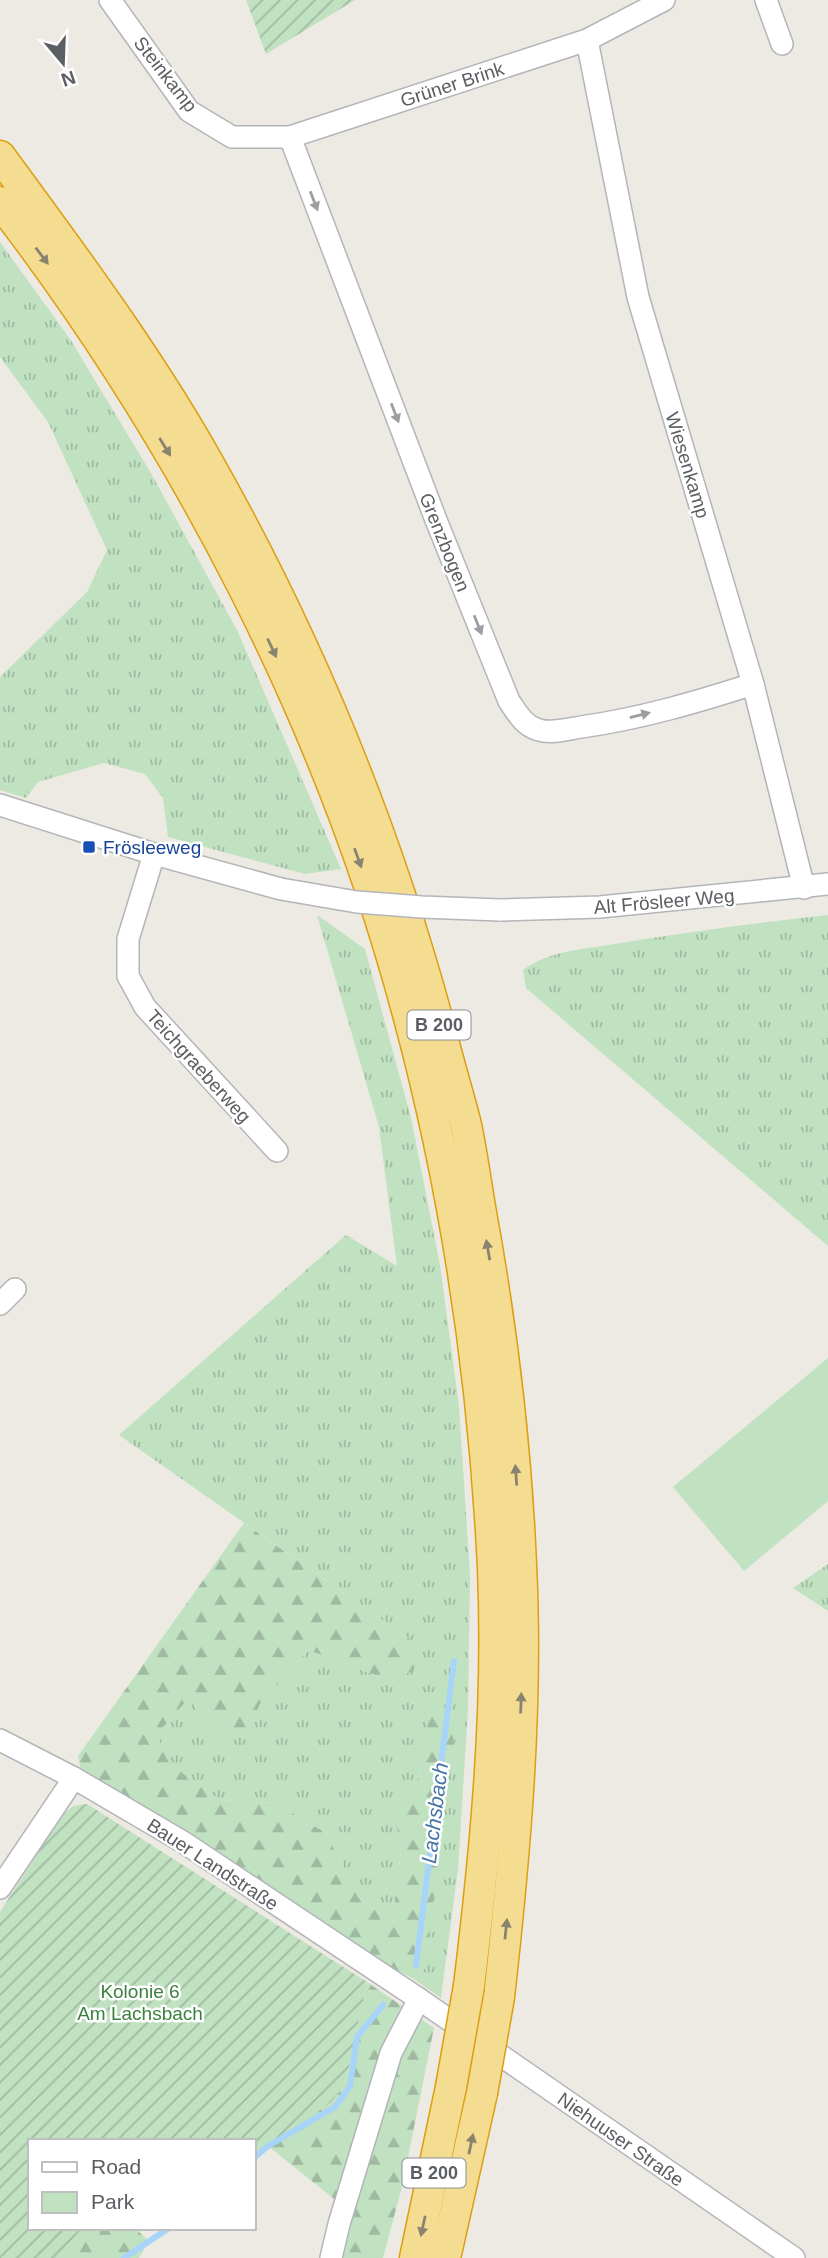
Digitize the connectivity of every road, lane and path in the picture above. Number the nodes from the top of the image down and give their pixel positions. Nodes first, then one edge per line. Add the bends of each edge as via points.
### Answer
1 (110, 0) edge
2 (664, 0) edge
3 (765, 0) edge
4 (587, 40) junction
5 (782, 44) dead end
6 (232, 137) joint
7 (290, 137) junction
8 (0, 156) edge
9 (0, 202) edge
10 (753, 684) junction
11 (0, 805) edge
12 (154, 854) junction
13 (828, 884) edge
14 (804, 888) junction
15 (277, 1151) dead end
16 (15, 1289) dead end
17 (0, 1304) edge
18 (0, 1740) edge
19 (75, 1778) junction
20 (0, 1888) edge
21 (419, 1999) junction
22 (449, 2019) joint
23 (331, 2258) edge
24 (415, 2258) edge
25 (446, 2258) edge
26 (794, 2258) edge

1 - 6 street, Steinkamp via 189,111
2 - 4 street, Grüner Brink
3 - 5 street
4 - 7 street, Grüner Brink
4 - 10 street, Wiesenkamp via 638,297
6 - 7 street, Grüner Brink
7 -> 10 street, Grenzbogen via 441,533 509,701 522,720 538,730 592,726
25 -> 8 highway, B 200, bridge via 499,1997 511,1888 522,1674 515,1460 497,1307 466,1126 406,910 309,659 255,548 134,341
9 -> 24 highway, B 200, bridge via 48,264 184,477 271,646 342,813 379,916 441,1151 467,1294 484,1439 493,1571 491,1776 470,1986
10 - 14 street, Wiesenkamp
11 - 12 street
12 - 14 street, Alt Frösleer Weg, bridge via 281,889 422,908 600,907
12 - 15 street, Teichgraeberweg via 128,939 128,976 145,1007
13 - 14 street, Alt Frösleer Weg
16 - 17 street
18 - 19 street, Bauer Landstraße
19 - 20 street
19 - 21 street, Bauer Landstraße via 183,1842
21 - 22 street, Bauer Landstraße
21 - 23 street via 391,2053
22 - 26 street, Niehuuser Straße

